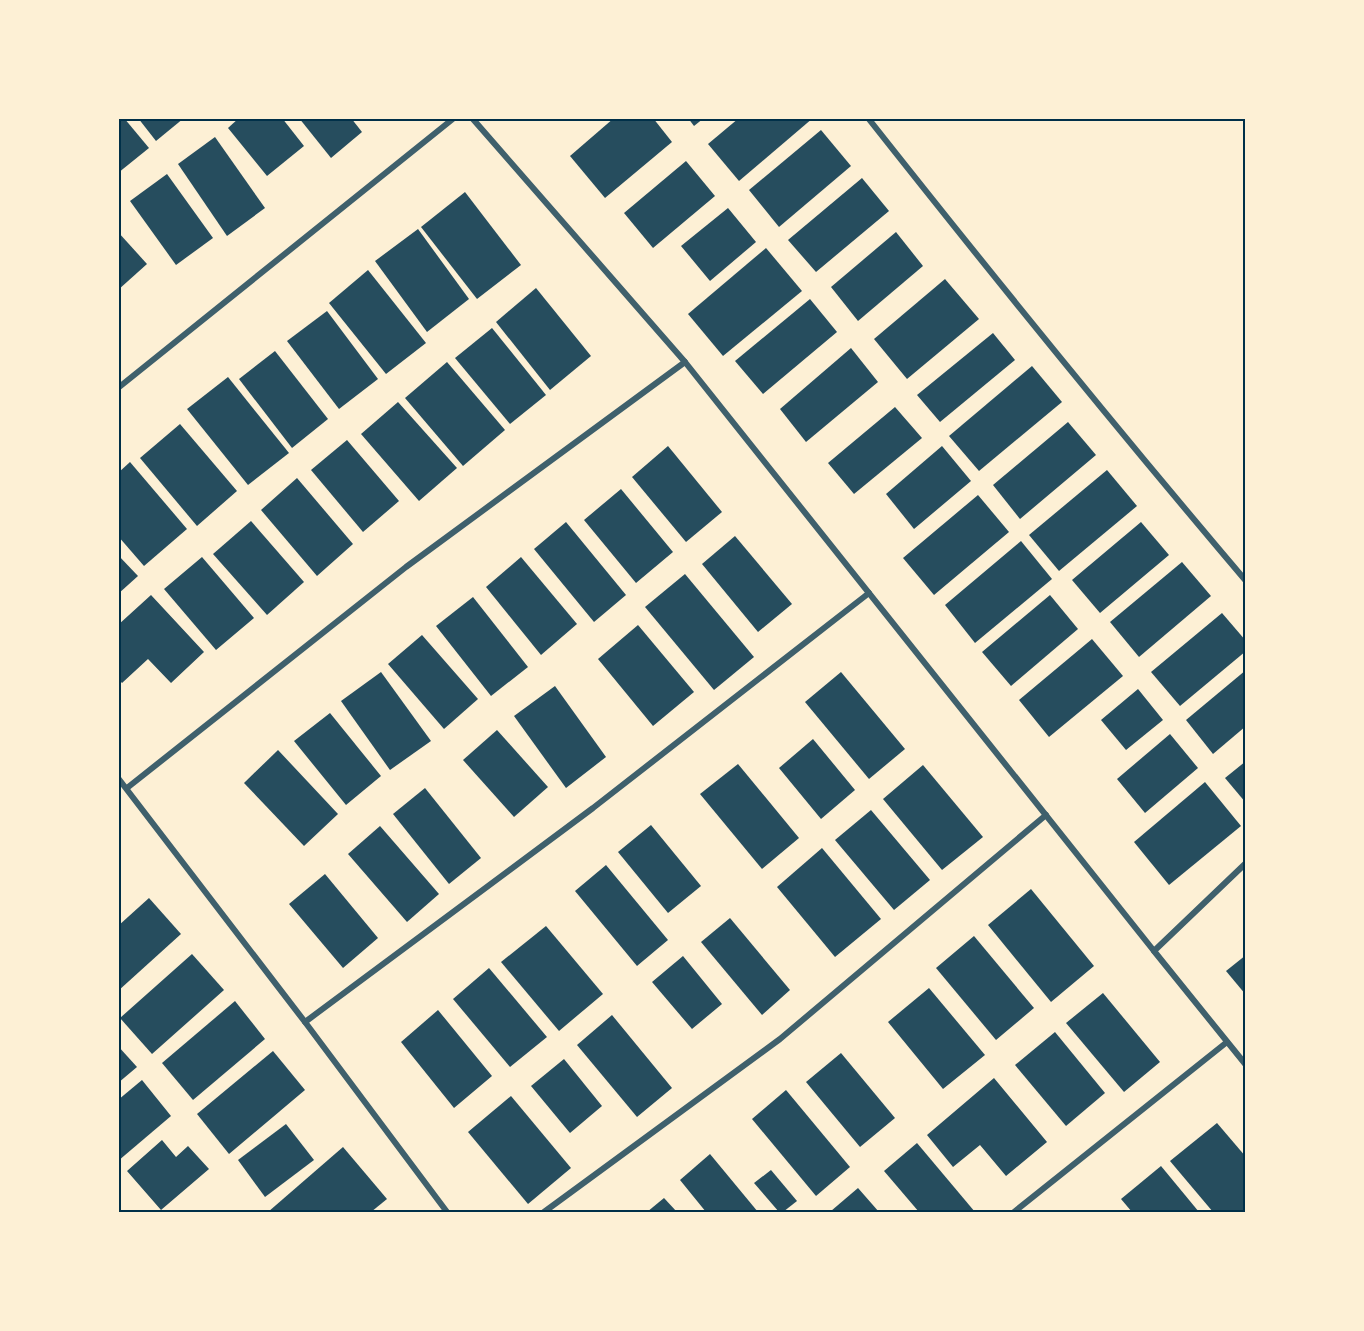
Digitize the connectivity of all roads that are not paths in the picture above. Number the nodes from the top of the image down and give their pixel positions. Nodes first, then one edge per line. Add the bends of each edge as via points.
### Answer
1 (454, 118) edge
2 (472, 118) edge
3 (868, 118) edge
4 (685, 362) junction
5 (118, 388) edge
6 (1245, 582) edge
7 (868, 593) junction
8 (118, 778) edge
9 (127, 788) junction
10 (1046, 815) junction
11 (1245, 863) edge
12 (1155, 951) junction
13 (305, 1022) junction
14 (1227, 1042) junction
15 (1245, 1065) edge
16 (447, 1212) edge
17 (544, 1212) edge
18 (1014, 1212) edge

1 - 5 street
2 - 4 street
3 - 6 street
4 - 7 street
4 - 9 street via 406,567
7 - 10 street
7 - 13 street via 593,808
8 - 9 street
9 - 13 street
10 - 12 street
10 - 17 street via 780,1039
11 - 12 street
12 - 14 street
13 - 16 street
14 - 15 street
14 - 18 street

